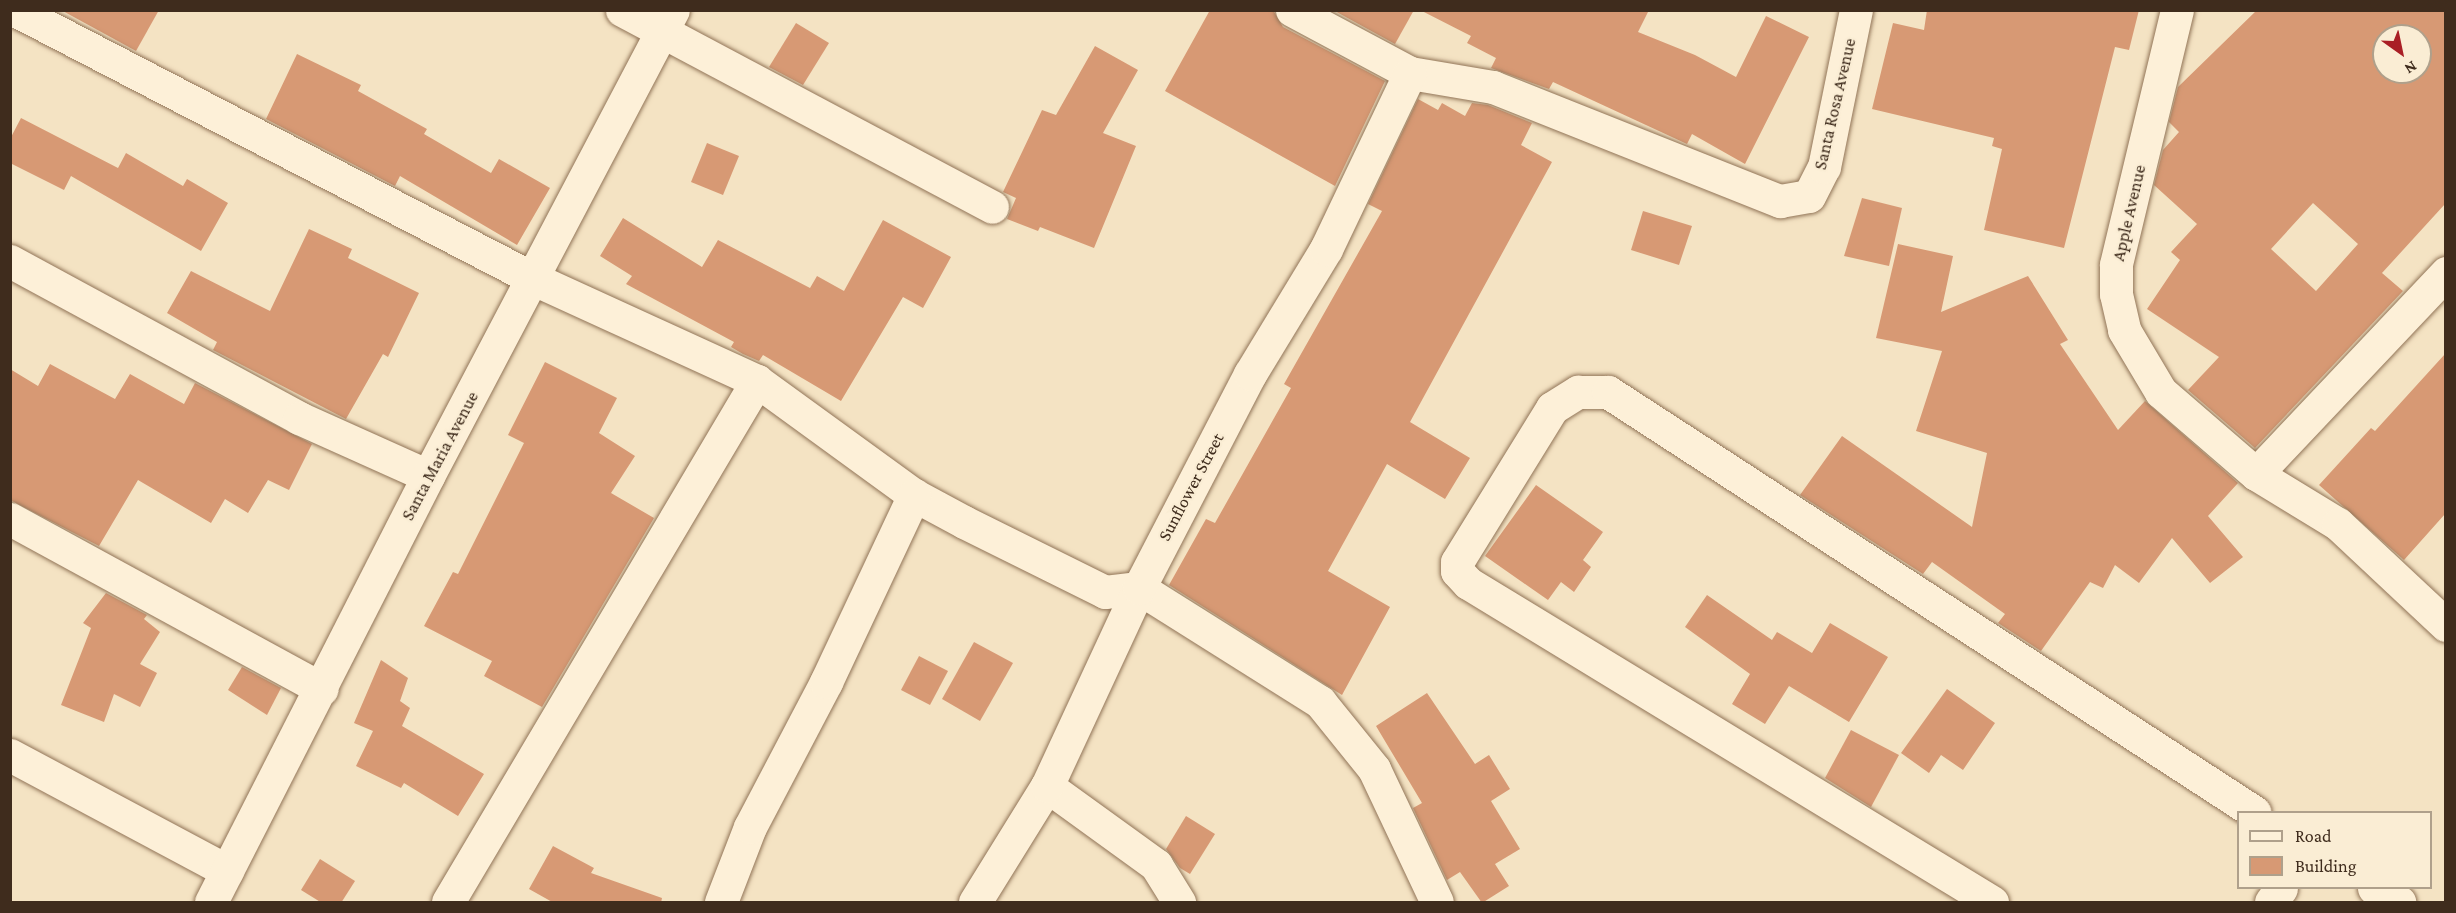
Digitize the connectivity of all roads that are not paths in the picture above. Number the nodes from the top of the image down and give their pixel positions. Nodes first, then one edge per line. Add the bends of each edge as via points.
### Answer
1 (15, 10) edge
2 (622, 10) edge
3 (1292, 10) edge
4 (1856, 10) edge
5 (2177, 10) edge
6 (668, 20) edge
7 (1410, 73) junction
8 (992, 207) dead end
9 (10, 261) edge
10 (2445, 273) edge
11 (534, 279) junction
12 (757, 381) junction
13 (2256, 474) junction
14 (428, 476) junction
15 (914, 495) junction
16 (10, 519) edge
17 (1139, 588) junction
18 (2445, 625) edge
19 (322, 688) junction
20 (10, 755) edge
21 (1047, 786) junction
22 (2251, 811) edge
23 (227, 871) junction
24 (2280, 889) edge
25 (2376, 889) edge
26 (451, 902) edge
27 (211, 903) edge
28 (721, 903) edge
29 (975, 903) edge
30 (1179, 903) edge
31 (1437, 903) edge
32 (1992, 903) edge
33 (2271, 903) edge
34 (2399, 903) edge

1 - 11 street
2 - 6 street
3 - 7 street
4 - 7 street, Santa Rosa Avenue via 1824,167 1809,196 1780,201 1493,87
5 - 13 street, Apple Avenue via 2116,265 2116,294 2124,330 2161,392
6 - 8 street
6 - 11 street, Santa Maria Avenue
7 - 17 street, Sunflower Street via 1326,249 1250,374
9 - 14 street via 299,418
10 - 13 street
11 - 12 street
11 - 14 street, Santa Maria Avenue
12 - 15 street
12 - 26 street
13 - 18 street, Apple Avenue via 2338,524
14 - 19 street, Santa Maria Avenue
15 - 17 street via 1105,592
15 - 28 street via 826,682 750,827
16 - 19 street
17 - 21 street, Sunflower Street
17 - 31 street via 1320,702 1374,769
19 - 23 street, Santa Maria Avenue
20 - 23 street
21 - 29 street, Sunflower Street
21 - 30 street via 1156,865
22 - 32 street via 1608,392 1578,392 1552,408 1457,562 1457,571 1468,583
23 - 27 street, Santa Maria Avenue
24 - 33 street
25 - 34 street

